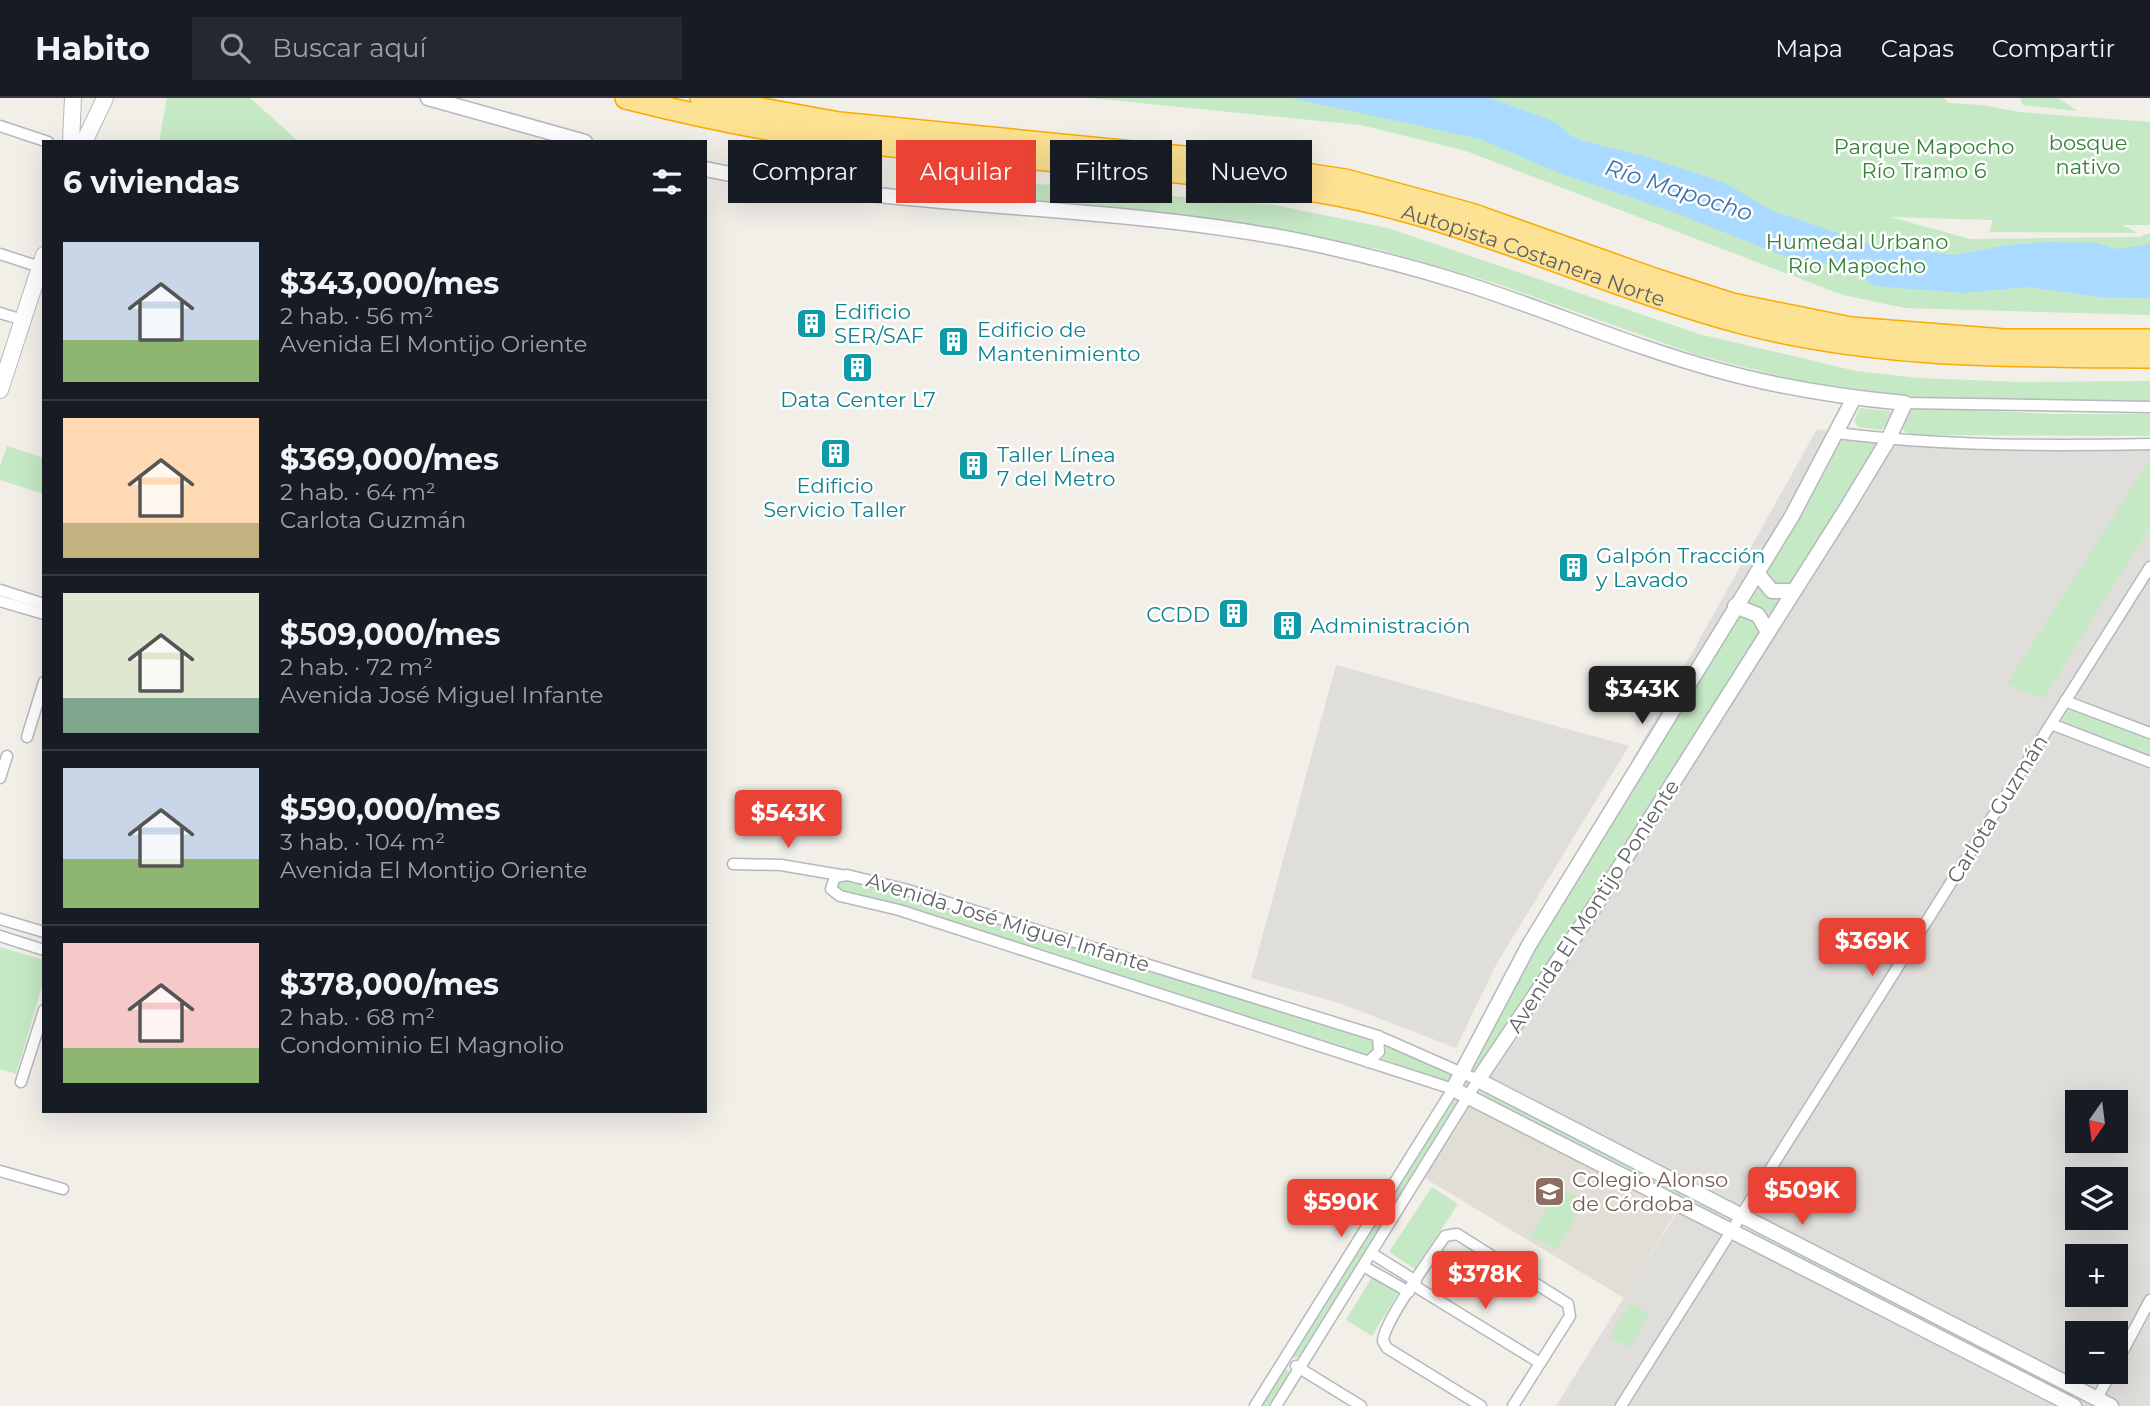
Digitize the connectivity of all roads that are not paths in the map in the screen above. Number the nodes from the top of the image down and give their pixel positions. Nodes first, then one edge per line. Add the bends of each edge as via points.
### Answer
1 (74, 98) edge
2 (105, 98) edge
3 (428, 98) edge
4 (626, 98) edge
5 (701, 98) edge
6 (1, 129) edge
7 (42, 140) edge
8 (71, 140) edge
9 (85, 140) edge
10 (578, 140) edge
11 (707, 169) edge
12 (0, 254) edge
13 (42, 261) edge
14 (0, 313) edge
15 (23, 320) junction
16 (2150, 340) edge
17 (2150, 357) edge
18 (2, 380) edge
19 (1854, 398) junction
20 (1905, 404) junction
21 (2150, 407) edge
22 (1837, 433) junction
23 (1888, 440) junction
24 (2150, 444) edge
25 (2150, 567) edge
26 (1757, 573) junction
27 (0, 590) edge
28 (1793, 591) junction
29 (0, 600) edge
30 (42, 603) edge
31 (1735, 606) junction
32 (42, 613) edge
33 (1768, 632) junction
34 (42, 688) edge
35 (2065, 701) junction
36 (2051, 724) junction
37 (2150, 733) edge
38 (27, 737) dead end
39 (7, 756) dead end
40 (2150, 762) edge
41 (0, 778) edge
42 (733, 864) dead end
43 (841, 875) junction
44 (0, 919) edge
45 (42, 931) edge
46 (0, 936) edge
47 (42, 949) edge
48 (42, 1016) edge
49 (1378, 1036) junction
50 (30, 1051) junction
51 (42, 1055) edge
52 (1368, 1062) junction
53 (1463, 1072) junction
54 (1478, 1080) junction
55 (21, 1082) dead end
56 (1453, 1089) junction
57 (1469, 1096) junction
58 (1, 1173) edge
59 (63, 1189) dead end
60 (1741, 1215) junction
61 (1731, 1231) junction
62 (1371, 1253) junction
63 (1363, 1266) junction
64 (1413, 1286) junction
65 (1892, 1292) junction
66 (2150, 1300) edge
67 (1882, 1308) junction
68 (2128, 1341) edge
69 (1285, 1358) junction
70 (1541, 1363) junction
71 (1300, 1368) junction
72 (2105, 1384) edge
73 (2097, 1399) junction
74 (1255, 1406) edge
75 (1276, 1406) edge
76 (1361, 1406) edge
77 (1481, 1406) edge
78 (1513, 1406) edge
79 (1621, 1406) edge
80 (2074, 1406) edge
81 (2111, 1406) edge

1 - 8 main road
2 - 9 main road
3 - 10 street
4 - 17 highway, Autopista Costanera Norte via 717,120 840,140 1203,174 1342,196 1425,217 1680,305 1821,340 1969,356
5 - 16 highway, Autopista Costanera Norte via 839,123 1204,159 1332,178 1471,214 1732,304 1851,328 2004,340
6 - 7 street
11 - 19 street via 879,197 1176,224 1304,242 1462,282 1717,370
12 - 13 street
13 - 15 main road
14 - 15 street
15 - 18 main road
19 - 20 street
19 - 22 street
20 - 21 street
20 - 23 street, Avenida El Montijo Poniente
22 - 23 street
22 - 26 street
23 - 24 street via 2002,446
23 - 28 street, Avenida El Montijo Poniente
25 - 35 street, Carlota Guzmán
26 - 28 street via 1772,590
26 - 31 street
27 - 30 street
28 - 33 street, Avenida El Montijo Poniente
29 - 32 street
31 - 33 street via 1758,615
31 - 53 street via 1529,946
33 - 54 street, Avenida El Montijo Poniente via 1595,906
34 - 38 street
35 - 36 street, Carlota Guzmán
35 - 37 street
36 - 40 street
36 - 60 street, Carlota Guzmán
39 - 41 street
42 - 43 street via 780,864
43 - 49 street, Avenida José Miguel Infante via 904,889
43 - 52 street, Avenida José Miguel Infante via 831,884 840,896
44 - 45 street
46 - 47 street
48 - 50 street
49 - 52 street via 1379,1052
49 - 53 street, Avenida José Miguel Infante
50 - 51 street
50 - 55 street
52 - 56 street, Avenida José Miguel Infante
53 - 54 street, Avenida José Miguel Infante
53 - 56 street
54 - 57 street, Avenida El Montijo Poniente
54 - 60 street, Avenida José Miguel Infante
56 - 57 street, Avenida José Miguel Infante
56 - 69 street
57 - 61 street, Avenida José Miguel Infante
57 - 62 street, Avenida El Montijo Poniente
58 - 59 street
60 - 61 street, Carlota Guzmán
60 - 65 street, Avenida José Miguel Infante
61 - 67 street, Avenida José Miguel Infante
61 - 79 street, Carlota Guzmán
62 - 63 street, Avenida El Montijo Poniente
62 - 64 street
63 - 64 street
63 - 71 street, Avenida El Montijo Poniente
64 - 70 street
64 - 70 street via 1450,1233 1568,1304 1570,1316
64 - 77 street via 1384,1333 1384,1344
65 - 67 street via 1883,1298
65 - 73 street, Avenida José Miguel Infante
66 - 68 street
67 - 80 street, Avenida José Miguel Infante
69 - 71 street
69 - 74 street
70 - 78 street
71 - 75 street, Avenida El Montijo Poniente
71 - 76 street
72 - 73 street
73 - 81 street, Avenida José Miguel Infante

